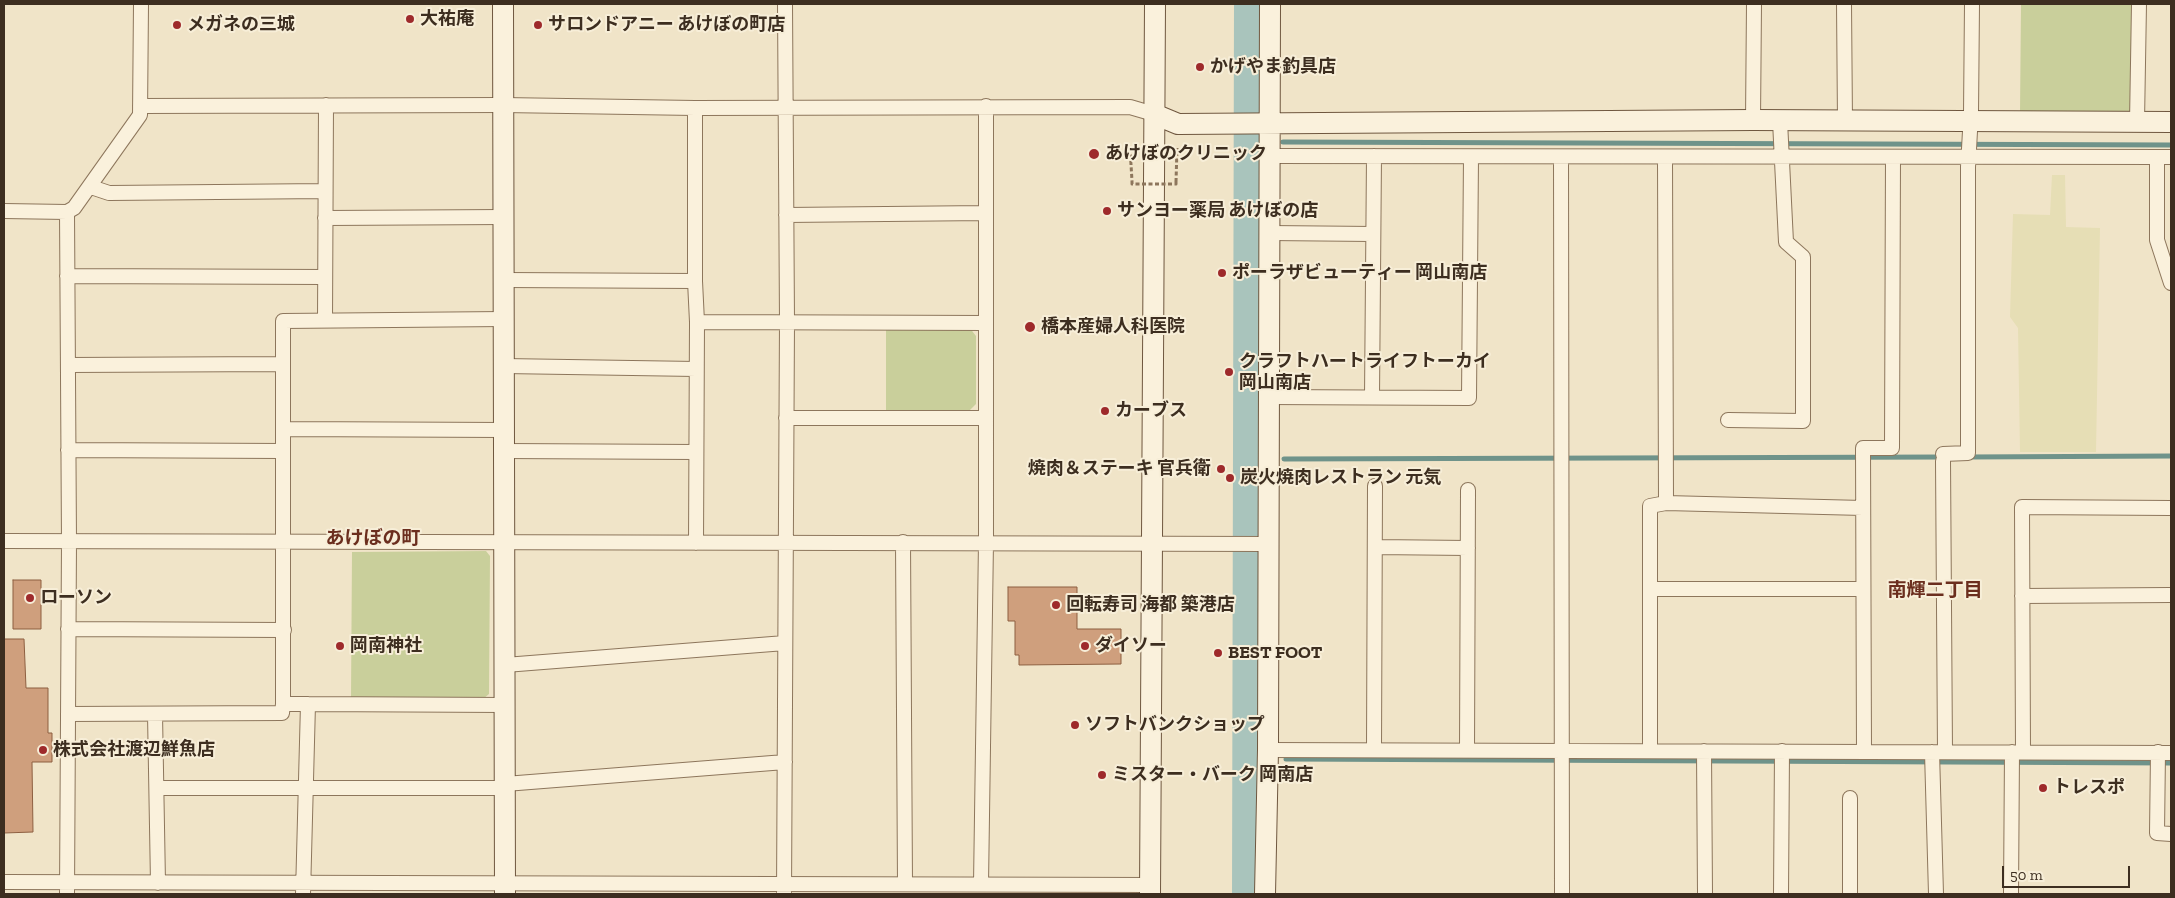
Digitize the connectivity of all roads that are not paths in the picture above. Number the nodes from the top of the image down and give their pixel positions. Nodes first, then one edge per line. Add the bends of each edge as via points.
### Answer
1 (141, 4) edge
2 (503, 4) edge
3 (785, 4) edge
4 (1156, 4) edge
5 (1270, 4) edge
6 (1754, 4) edge
7 (1844, 4) edge
8 (1972, 4) edge
9 (2139, 4) edge
10 (504, 104) junction
11 (326, 105) junction
12 (140, 106) junction
13 (986, 106) junction
14 (785, 107) junction
15 (695, 108) junction
16 (1154, 114) junction
17 (1753, 120) junction
18 (1845, 122) junction
19 (2137, 122) junction
20 (2171, 122) edge
21 (1257, 124) junction
22 (1780, 141) junction
23 (1969, 141) junction
24 (1270, 156) junction
25 (1374, 156) junction
26 (1471, 157) junction
27 (1560, 157) junction
28 (1665, 157) junction
29 (1892, 157) junction
30 (2157, 157) junction
31 (2171, 157) edge
32 (90, 187) junction
33 (325, 191) junction
34 (4, 211) edge
35 (67, 212) junction
36 (986, 213) junction
37 (786, 215) junction
38 (504, 217) junction
39 (325, 218) junction
40 (1269, 233) junction
41 (1374, 234) junction
42 (67, 276) junction
43 (325, 277) junction
44 (504, 280) junction
45 (695, 281) junction
46 (2171, 283) edge
47 (504, 319) junction
48 (325, 320) junction
49 (697, 322) junction
50 (787, 322) junction
51 (986, 323) junction
52 (282, 364) junction
53 (68, 365) junction
54 (504, 366) junction
55 (696, 369) junction
56 (1268, 397) junction
57 (1372, 397) junction
58 (786, 418) junction
59 (986, 418) junction
60 (1728, 420) dead end
61 (283, 429) junction
62 (504, 430) junction
63 (68, 450) junction
64 (283, 451) junction
65 (504, 451) junction
66 (696, 452) junction
67 (1375, 486) dead end
68 (1468, 490) dead end
69 (1666, 503) junction
70 (1863, 508) junction
71 (2171, 508) edge
72 (4, 541) edge
73 (69, 542) junction
74 (283, 542) junction
75 (504, 542) junction
76 (903, 542) junction
77 (986, 542) junction
78 (696, 543) junction
79 (785, 543) junction
80 (1153, 544) junction
81 (1254, 544) junction
82 (1375, 547) junction
83 (1468, 548) junction
84 (1650, 588) junction
85 (1863, 589) junction
86 (2171, 595) edge
87 (2022, 596) junction
88 (68, 629) junction
89 (284, 630) junction
90 (785, 643) junction
91 (504, 665) junction
92 (283, 704) junction
93 (308, 704) junction
94 (505, 705) junction
95 (68, 714) junction
96 (155, 714) junction
97 (1374, 749) junction
98 (1268, 750) junction
99 (1467, 750) junction
100 (1650, 751) junction
101 (1864, 752) junction
102 (1935, 757) junction
103 (1562, 758) junction
104 (1782, 758) junction
105 (2015, 758) junction
106 (2161, 758) edge
107 (1704, 759) junction
108 (785, 762) junction
109 (505, 786) junction
110 (157, 788) junction
111 (305, 789) junction
112 (1850, 798) dead end
113 (2171, 834) edge
114 (4, 882) edge
115 (158, 884) junction
116 (905, 884) junction
117 (981, 884) junction
118 (303, 888) edge
119 (505, 888) edge
120 (67, 889) edge
121 (784, 889) edge
122 (1150, 889) edge
123 (1265, 894) edge
124 (1562, 894) edge
125 (1705, 894) edge
126 (1780, 894) edge
127 (1850, 894) edge
128 (1936, 894) edge
129 (2011, 894) edge

1 - 12 street
2 - 10 street
3 - 14 street
4 - 16 street
5 - 21 street
6 - 17 street
7 - 18 street
8 - 23 street
9 - 19 street
10 - 11 street
10 - 15 street
10 - 38 street
11 - 12 street
11 - 33 street
12 - 32 street via 140,114
13 - 14 street
13 - 16 street via 1130,106
13 - 36 street
14 - 15 street
14 - 37 street
15 - 45 street
16 - 21 street via 1178,124
16 - 80 street
17 - 21 street
17 - 22 street
18 - 22 street
18 - 23 street
19 - 20 street
19 - 23 street
21 - 24 street
22 - 28 street
22 - 29 street
22 - 60 street via 1786,242 1803,257 1803,420
23 - 29 street
23 - 30 street
23 - 102 street via 1968,453 1943,458
24 - 25 street
24 - 40 street
25 - 26 street
25 - 41 street
26 - 27 street
26 - 57 street via 1469,398
27 - 28 street
27 - 103 street
28 - 69 street
29 - 70 street via 1892,448 1863,448
30 - 31 street
30 - 46 street via 2157,240
32 - 33 street via 109,192
32 - 35 street
33 - 39 street
34 - 35 street
35 - 42 street
36 - 37 street
36 - 51 street
37 - 50 street
38 - 39 street
38 - 44 street
39 - 43 street
40 - 41 street
40 - 56 street
41 - 57 street
42 - 43 street
42 - 53 street
43 - 48 street
44 - 45 street
44 - 47 street
45 - 49 street
47 - 48 street
47 - 54 street
48 - 52 street via 282,320
49 - 50 street
49 - 55 street
50 - 51 street
50 - 58 street
51 - 59 street
52 - 53 street
52 - 61 street
53 - 63 street
54 - 55 street
54 - 62 street
55 - 66 street
56 - 57 street
56 - 81 street
58 - 59 street
58 - 79 street
59 - 77 street
61 - 62 street
61 - 64 street
62 - 65 street
63 - 64 street
63 - 73 street
64 - 74 street
65 - 66 street
65 - 75 street
66 - 78 street
67 - 82 street
68 - 83 street
69 - 70 street
69 - 84 street via 1650,506
70 - 85 street
71 - 87 street via 2022,507
72 - 73 street
73 - 74 street
73 - 88 street
74 - 75 street
74 - 89 street
75 - 78 street
75 - 91 street
76 - 77 street
76 - 79 street
76 - 116 street
77 - 80 street
77 - 117 street
78 - 79 street
79 - 90 street
80 - 81 street
80 - 122 street
81 - 98 street
82 - 83 street
82 - 97 street
83 - 99 street
84 - 85 street
84 - 100 street
85 - 101 street
86 - 87 street
87 - 105 street
88 - 89 street
88 - 95 street
89 - 92 street
90 - 91 street
90 - 108 street
91 - 94 street
92 - 93 street
92 - 96 street via 282,713
93 - 94 street
93 - 111 street
94 - 109 street
95 - 96 street
95 - 120 street
96 - 110 street
97 - 98 street
97 - 99 street
98 - 123 street
99 - 103 street
100 - 103 street
100 - 107 street
101 - 102 street
101 - 104 street
102 - 105 street
102 - 128 street
103 - 124 street
104 - 107 street
104 - 126 street
105 - 106 street
105 - 129 street
106 - 113 street via 2157,833
107 - 125 street
108 - 109 street
108 - 121 street
109 - 111 street
109 - 119 street
110 - 111 street
110 - 115 street
111 - 118 street
112 - 127 street
114 - 120 street
115 - 118 street
115 - 120 street
116 - 117 street
116 - 121 street
117 - 122 street
118 - 119 street
119 - 121 street

